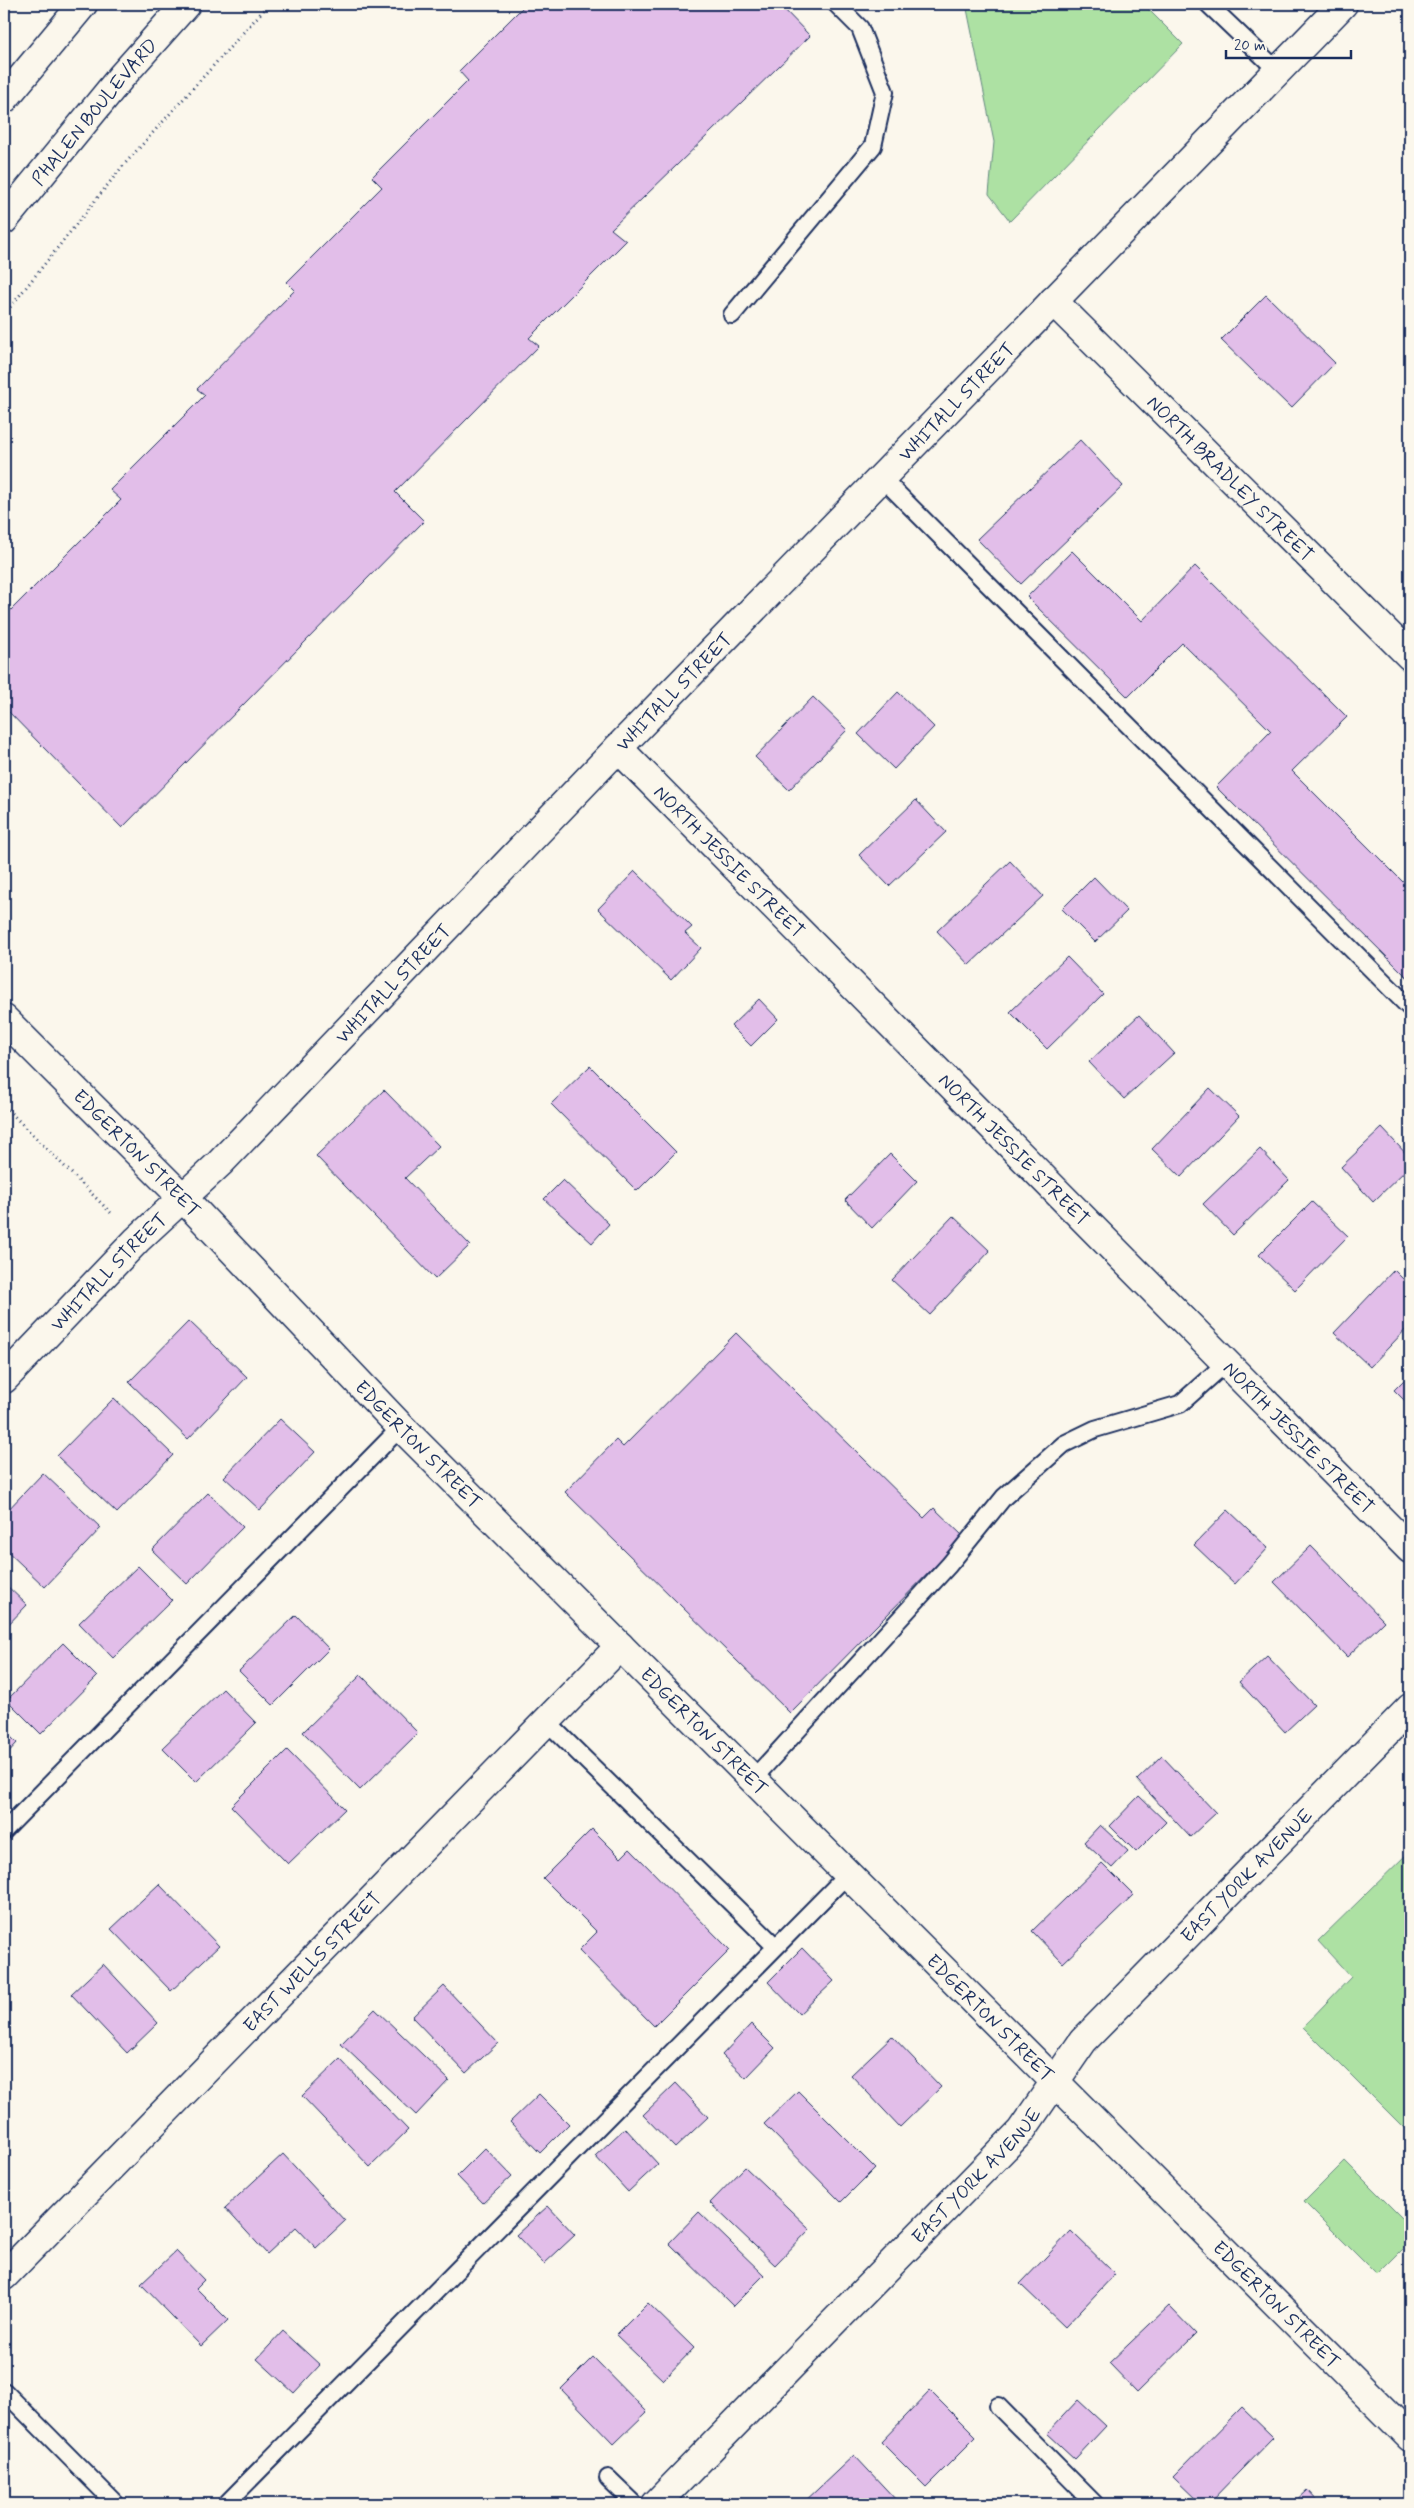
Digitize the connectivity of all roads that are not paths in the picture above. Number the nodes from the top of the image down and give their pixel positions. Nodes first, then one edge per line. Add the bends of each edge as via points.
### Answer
1 (83, 4) edge
2 (186, 4) edge
3 (836, 4) edge
4 (1208, 4) edge
5 (1343, 4) edge
6 (1278, 71) junction
7 (4, 98) edge
8 (4, 220) edge
9 (1053, 301) junction
10 (732, 315) dead end
11 (882, 478) junction
12 (1410, 656) edge
13 (618, 748) junction
14 (1410, 1008) edge
15 (4, 1019) edge
16 (182, 1197) junction
17 (1226, 1363) junction
18 (4, 1379) edge
19 (401, 1427) junction
20 (1410, 1549) edge
21 (620, 1646) junction
22 (1410, 1708) edge
23 (547, 1722) junction
24 (754, 1780) junction
25 (4, 1831) edge
26 (848, 1874) junction
27 (775, 1946) junction
28 (1056, 2082) junction
29 (4, 2276) edge
30 (4, 2391) edge
31 (998, 2406) dead end
32 (1410, 2438) edge
33 (608, 2478) dead end
34 (116, 2504) edge
35 (226, 2504) edge
36 (635, 2504) edge
37 (656, 2504) edge
38 (1095, 2504) edge

1 - 7 street
2 - 8 street, PHALEN BOULEVARD via 120,77
3 - 10 lane via 860,28 885,92 872,146
4 - 6 lane
5 - 6 street, WHITALL STREET
6 - 9 street, WHITALL STREET
9 - 11 street, WHITALL STREET
9 - 12 street, NORTH BRADLEY STREET
11 - 13 street, WHITALL STREET
11 - 14 lane
13 - 16 street, WHITALL STREET via 220,1163
13 - 17 street, NORTH JESSIE STREET
15 - 16 street, EDGERTON STREET
16 - 18 street, WHITALL STREET
16 - 19 street, EDGERTON STREET
17 - 20 street, NORTH JESSIE STREET
17 - 24 lane via 1180,1404 1095,1430 1064,1444 1004,1497 949,1565
19 - 21 street, EDGERTON STREET
19 - 25 lane
21 - 23 street, EAST WELLS STREET
21 - 24 street, EDGERTON STREET
22 - 28 street, EAST YORK AVENUE via 1083,2041
23 - 27 lane
23 - 29 street, EAST WELLS STREET
24 - 26 street, EDGERTON STREET
26 - 27 lane
26 - 28 street, EDGERTON STREET
27 - 35 lane
28 - 32 street, EDGERTON STREET
28 - 37 street, EAST YORK AVENUE via 1021,2131
30 - 34 lane
31 - 38 lane
33 - 36 lane

